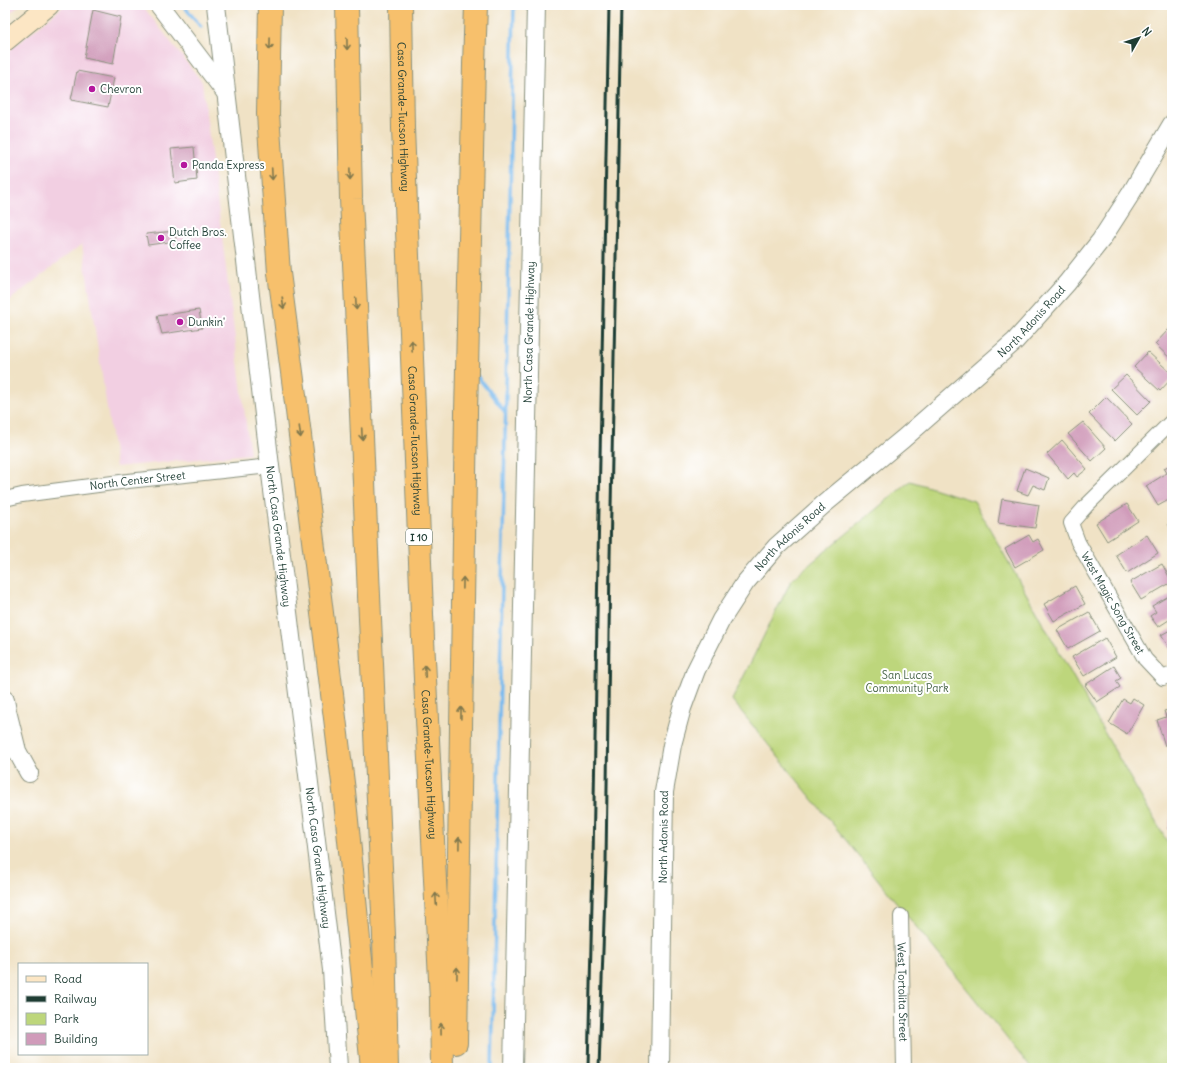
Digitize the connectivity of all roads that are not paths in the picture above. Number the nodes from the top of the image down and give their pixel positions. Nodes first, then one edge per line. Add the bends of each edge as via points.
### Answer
1 (50, 5) edge
2 (159, 5) edge
3 (216, 5) edge
4 (270, 5) edge
5 (347, 5) edge
6 (401, 5) edge
7 (476, 5) edge
8 (536, 5) edge
9 (5, 41) edge
10 (227, 94) junction
11 (1172, 124) edge
12 (1171, 423) edge
13 (270, 466) junction
14 (5, 499) edge
15 (1167, 676) edge
16 (5, 700) edge
17 (29, 773) dead end
18 (901, 916) dead end
19 (338, 1068) edge
20 (372, 1068) edge
21 (387, 1068) edge
22 (442, 1068) edge
23 (456, 1068) edge
24 (513, 1068) edge
25 (660, 1068) edge
26 (904, 1068) edge

1 - 9 main road
2 - 10 street
3 - 10 street, North Casa Grande Highway
4 -> 20 highway via 268,114 279,273 344,791
5 -> 21 highway via 351,199 384,928
22 -> 6 highway, Casa Grande-Tucson Highway / I 10 via 404,160
23 -> 7 highway via 466,413
8 - 24 street, North Casa Grande Highway
10 - 13 street, North Casa Grande Highway
11 - 25 street, North Adonis Road via 1101,240 1015,341 776,547 745,583 721,620 696,670 682,708 672,745 664,792
12 - 15 street, West Magic Song Street via 1071,523 1078,542 1145,659
13 - 14 street, North Center Street via 128,481
13 - 19 street, North Casa Grande Highway via 332,970
16 - 17 street via 17,751
18 - 26 street, West Tortolita Street

